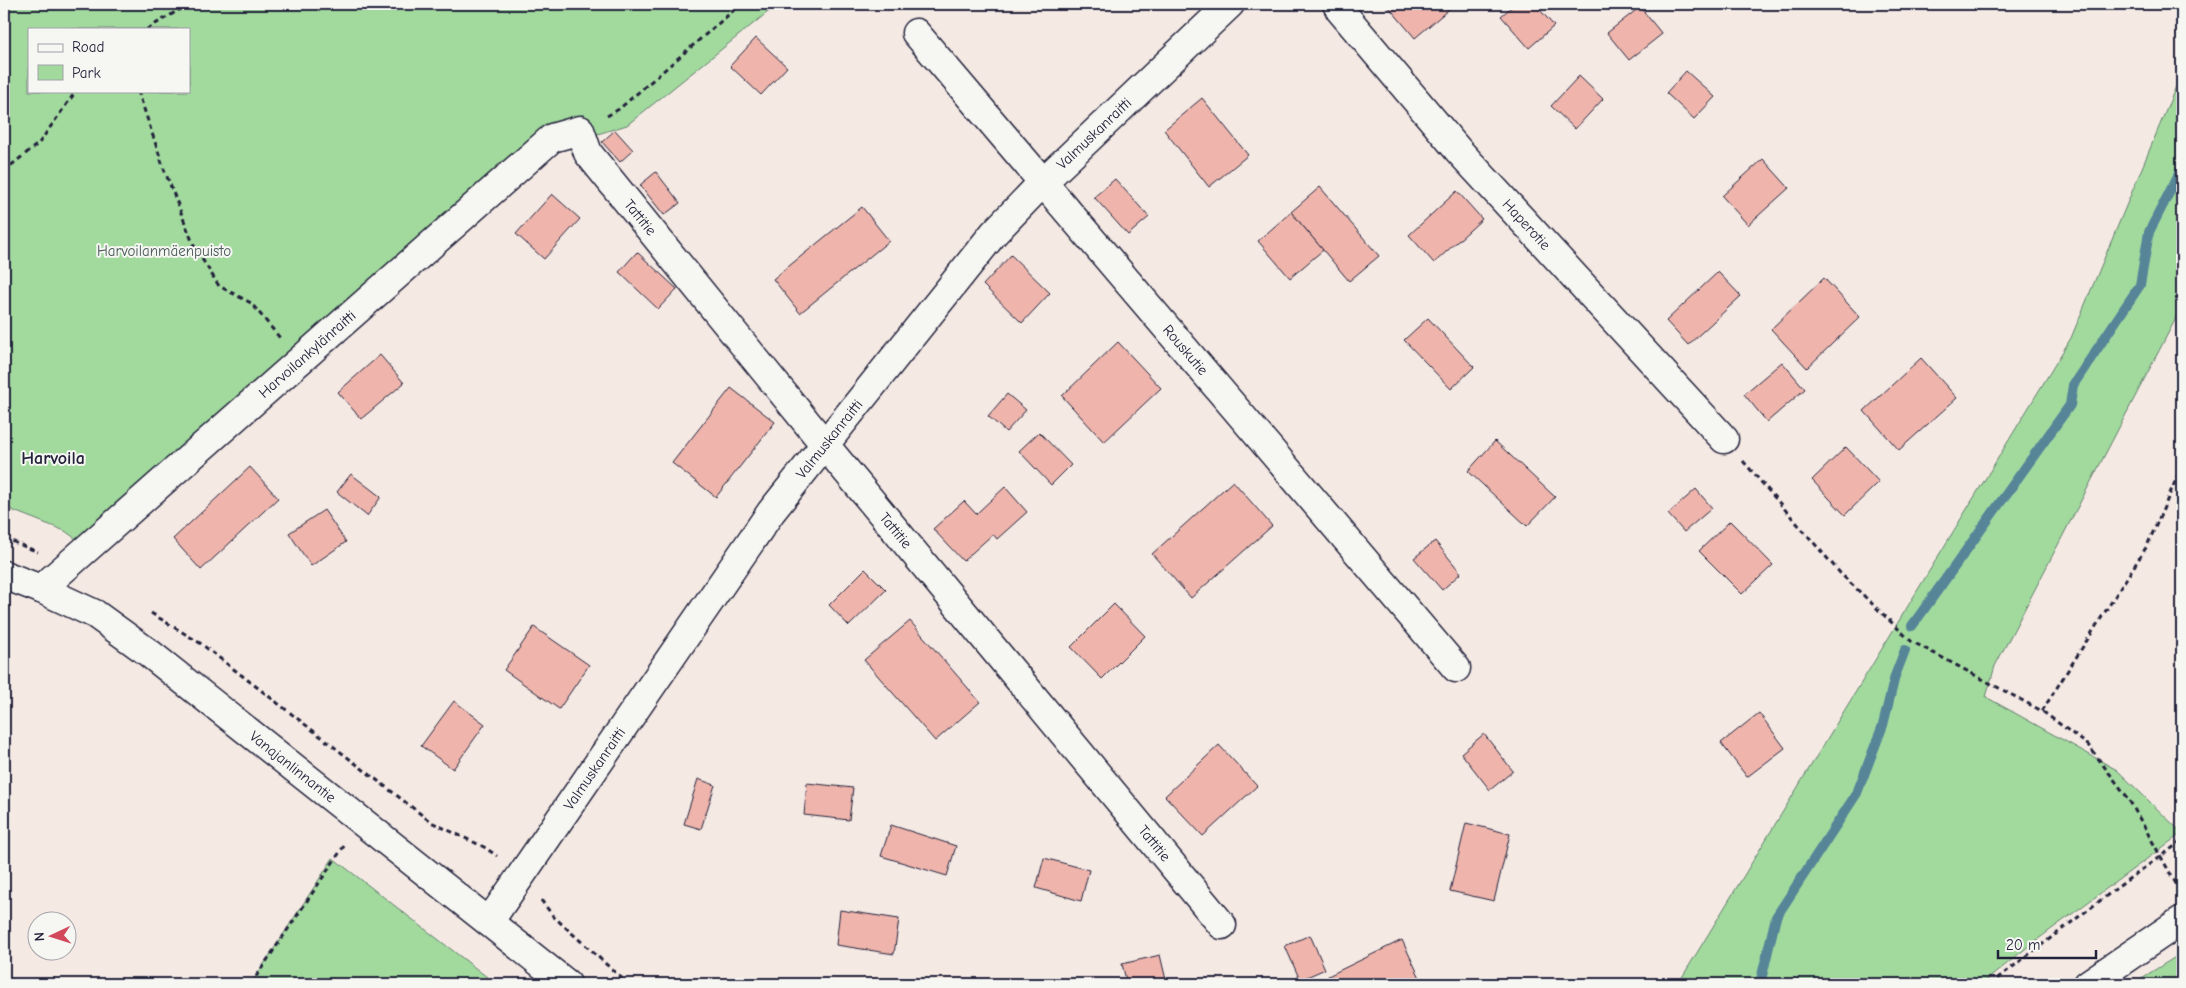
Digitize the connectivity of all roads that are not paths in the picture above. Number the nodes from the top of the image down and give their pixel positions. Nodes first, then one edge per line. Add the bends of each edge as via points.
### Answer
1 (1230, 4) edge
2 (1337, 4) edge
3 (916, 33) dead end
4 (580, 130) joint
5 (1043, 182) junction
6 (1724, 439) road end
7 (825, 445) junction
8 (4, 575) edge
9 (41, 588) junction
10 (1456, 668) dead end
11 (2182, 920) edge
12 (489, 922) junction
13 (1222, 925) dead end
14 (567, 984) edge
15 (2088, 984) edge

1 - 5 street, Valmuskanraitti
2 - 6 street, Haperotie via 1458,150
3 - 5 street, Rouskutie
4 - 7 street, Tattitie via 588,153
4 - 9 street, Harvoilankylänraitti via 552,138
5 - 7 street, Valmuskanraitti via 994,233
5 - 10 street, Rouskutie
7 - 12 street, Valmuskanraitti via 771,512
7 - 13 street, Tattitie
8 - 9 street, Vanajanlinnantie
9 - 12 street, Vanajanlinnantie via 95,614 149,653
11 - 15 street
12 - 14 street, Vanajanlinnantie

